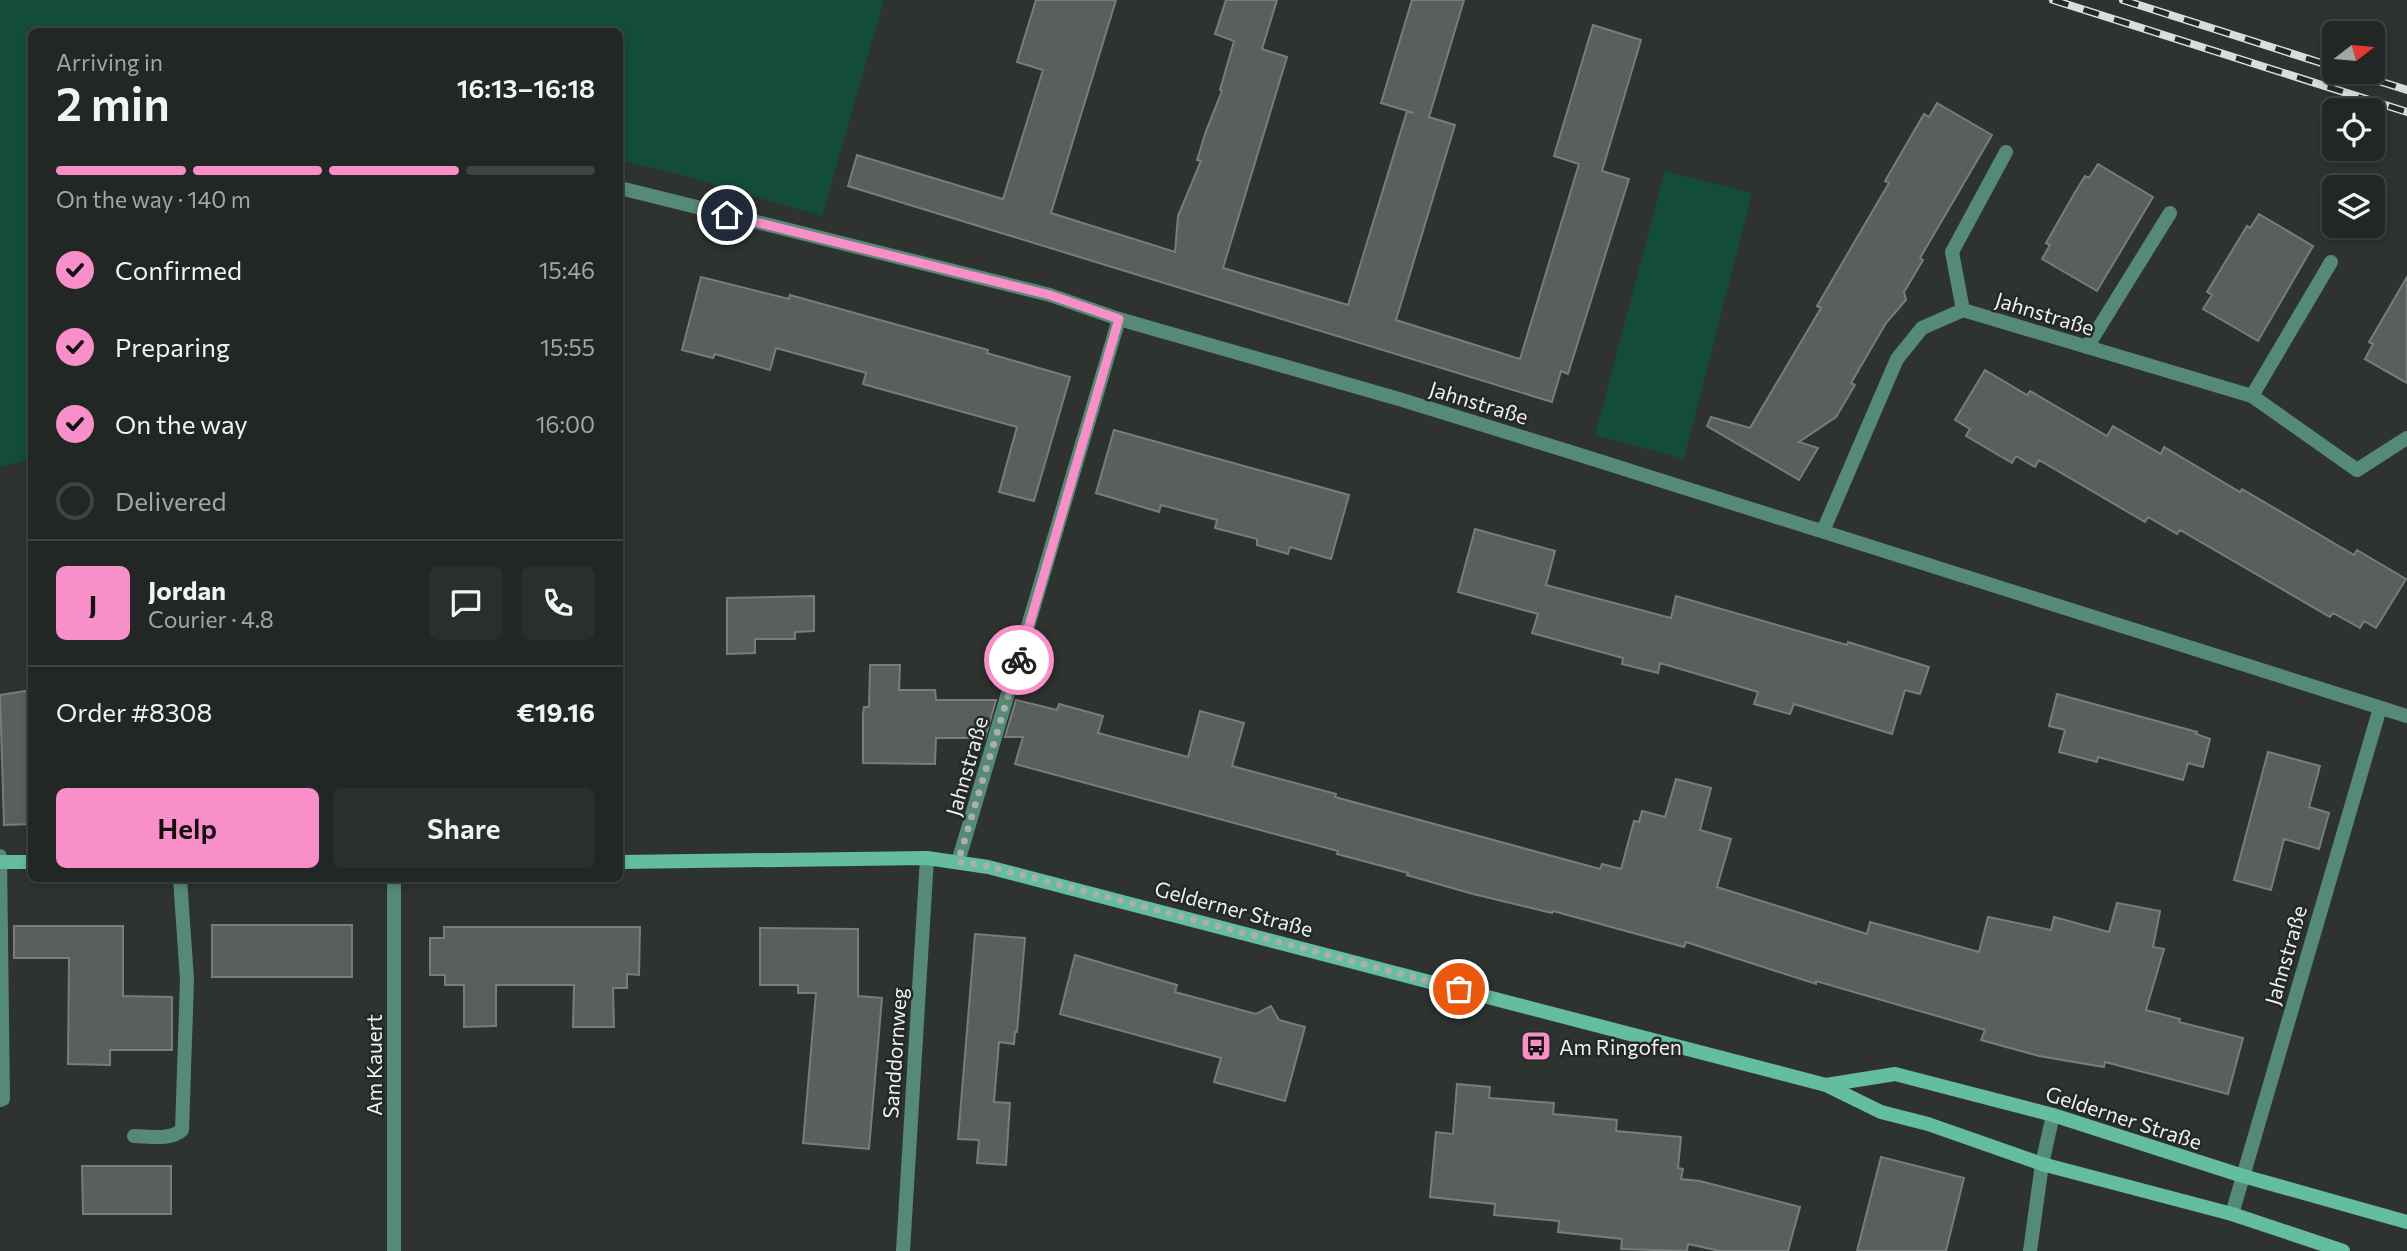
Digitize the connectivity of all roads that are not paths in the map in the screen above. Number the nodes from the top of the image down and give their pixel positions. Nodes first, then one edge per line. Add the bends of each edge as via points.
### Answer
1 (2006, 152) dead end
2 (623, 189) edge
3 (2170, 213) dead end
4 (2331, 262) dead end
5 (1963, 310) junction
6 (1119, 319) junction
7 (2087, 347) junction
8 (2252, 396) junction
9 (2407, 438) edge
10 (1824, 531) junction
11 (2380, 708) junction
12 (2407, 716) edge
13 (0, 856) edge
14 (928, 858) junction
15 (0, 862) edge
16 (28, 862) edge
17 (623, 862) edge
18 (958, 862) junction
19 (180, 882) edge
20 (394, 882) edge
21 (1826, 1085) junction
22 (0, 1100) edge
23 (2053, 1115) junction
24 (134, 1136) dead end
25 (2042, 1164) junction
26 (2243, 1176) junction
27 (2232, 1214) junction
28 (2407, 1222) edge
29 (394, 1251) edge
30 (903, 1251) edge
31 (2031, 1251) edge
32 (2343, 1251) edge

1 - 5 street via 1952,252
2 - 6 street, Jahnstraße via 1050,295
3 - 7 street
4 - 8 street
5 - 7 street, Jahnstraße
5 - 10 street, Jahnstraße via 1922,328 1897,359
6 - 10 street, Jahnstraße via 1399,399
6 - 18 street, Jahnstraße
7 - 8 street, Jahnstraße
8 - 9 street, Jahnstraße via 2357,470
10 - 11 street, Jahnstraße
11 - 12 street, Jahnstraße
11 - 26 street, Jahnstraße
13 - 15 street
14 - 17 main road, Gelderner Straße
14 - 18 main road, Gelderner Straße
14 - 30 street, Sanddornweg
15 - 16 main road
15 - 22 street
18 - 21 main road, Gelderner Straße via 988,866
19 - 24 street via 187,980 181,1130 167,1136
20 - 29 street, Am Kauert
21 - 23 main road, Gelderner Straße via 1895,1074
21 - 25 main road, Gelderner Straße via 1881,1112
23 - 25 street
23 - 26 main road, Gelderner Straße
25 - 27 main road, Gelderner Straße
25 - 31 street
26 - 27 street, Jahnstraße
26 - 28 main road, Gelderner Straße
27 - 32 main road, Gelderner Straße

